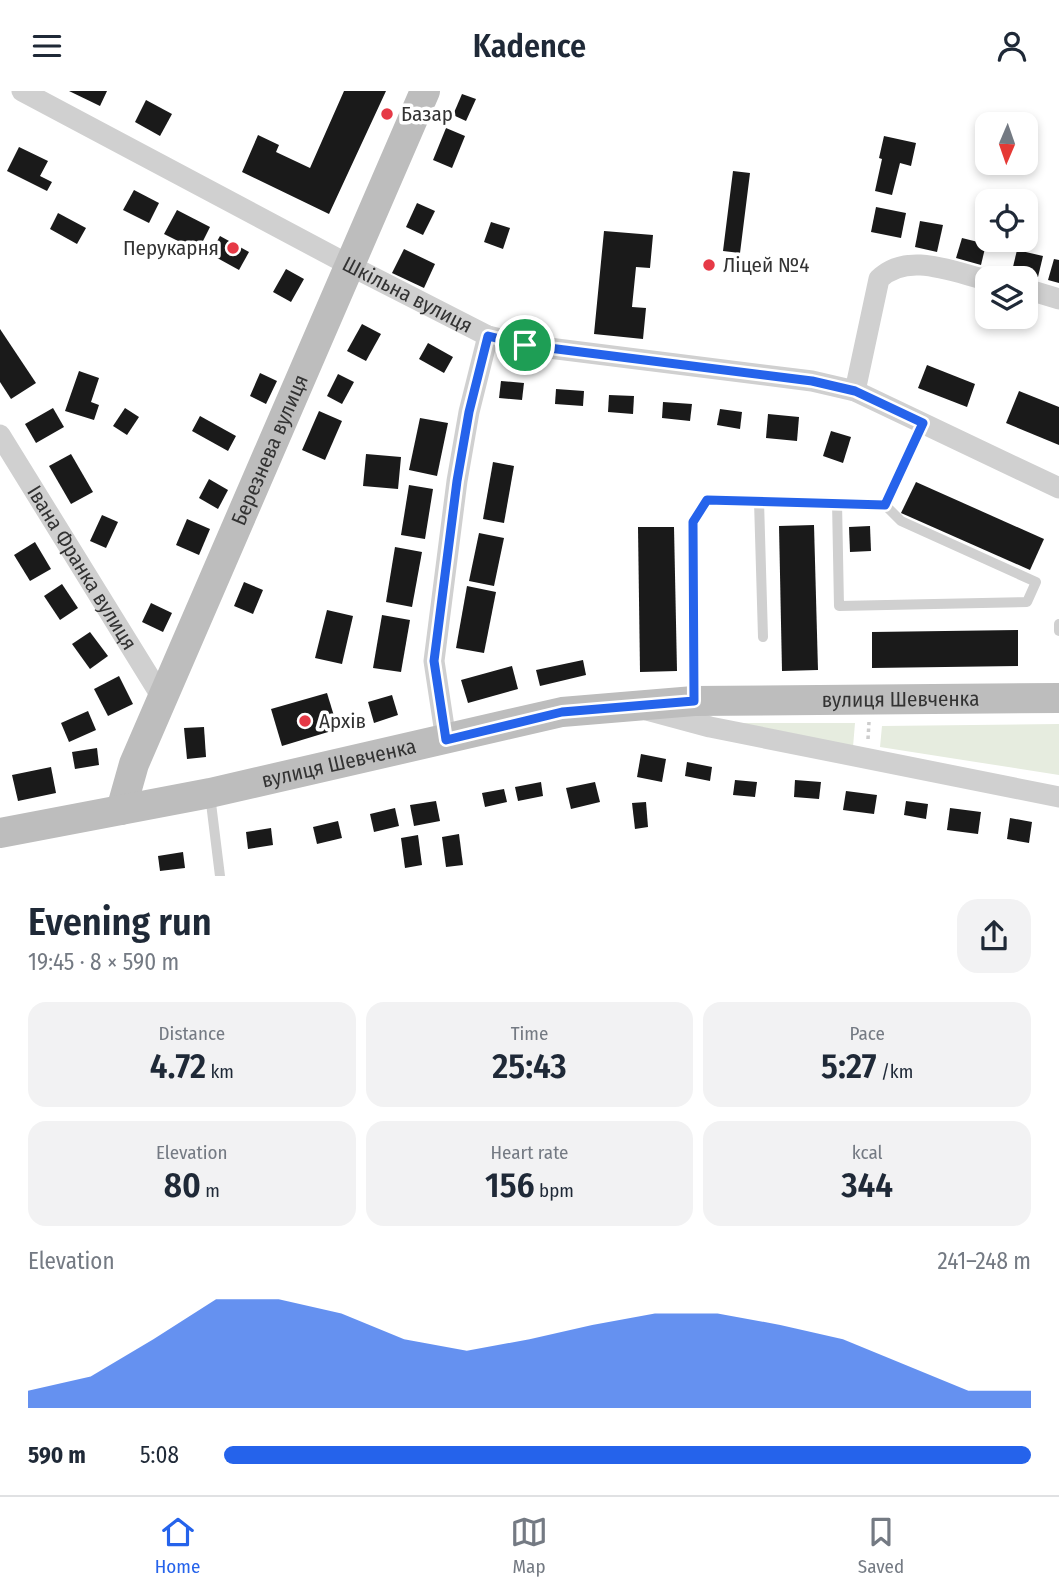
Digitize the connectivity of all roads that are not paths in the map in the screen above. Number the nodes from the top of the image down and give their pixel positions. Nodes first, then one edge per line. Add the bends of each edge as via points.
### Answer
1 (22, 91) edge
2 (425, 91) edge
3 (351, 266) junction
4 (975, 277) edge
5 (1038, 293) edge
6 (1059, 299) edge
7 (488, 336) junction
8 (855, 391) junction
9 (923, 423) junction
10 (0, 435) edge
11 (1059, 488) edge
12 (759, 501) junction
13 (837, 502) junction
14 (885, 505) junction
15 (1059, 624) edge
16 (1059, 631) edge
17 (763, 637) dead end
18 (1059, 698) edge
19 (163, 699) junction
20 (694, 701) junction
21 (629, 705) junction
22 (446, 740) junction
23 (210, 793) junction
24 (1059, 797) edge
25 (121, 810) junction
26 (0, 834) edge
27 (220, 876) edge

1 - 3 street, Шкільна вулиця
2 - 3 main road, Березнева вулиця
3 - 7 street, Шкільна вулиця
3 - 19 main road, Березнева вулиця
4 - 8 street via 911,263 888,269 878,279
5 - 6 street
7 - 8 street, Шкільна вулиця via 525,345 812,381
7 - 22 street via 457,481 434,661
8 - 9 street, Шкільна вулиця
9 - 11 street, Шкільна вулиця
9 - 14 lane
10 - 19 street, Івана Франка вулиця
12 - 13 lane
12 - 17 lane
12 - 20 lane via 707,500 693,522
13 - 14 lane
13 - 14 lane via 839,606 1027,602 1036,582 901,521
15 - 16 lane
18 - 20 main road, вулиця Шевченка
19 - 25 main road, Березнева вулиця via 134,764
20 - 21 main road, вулиця Шевченка
21 - 22 main road, вулиця Шевченка via 562,712
21 - 24 street via 710,727
22 - 23 main road, вулиця Шевченка
23 - 25 main road, вулиця Шевченка
23 - 27 lane
25 - 26 main road, вулиця Шевченка

